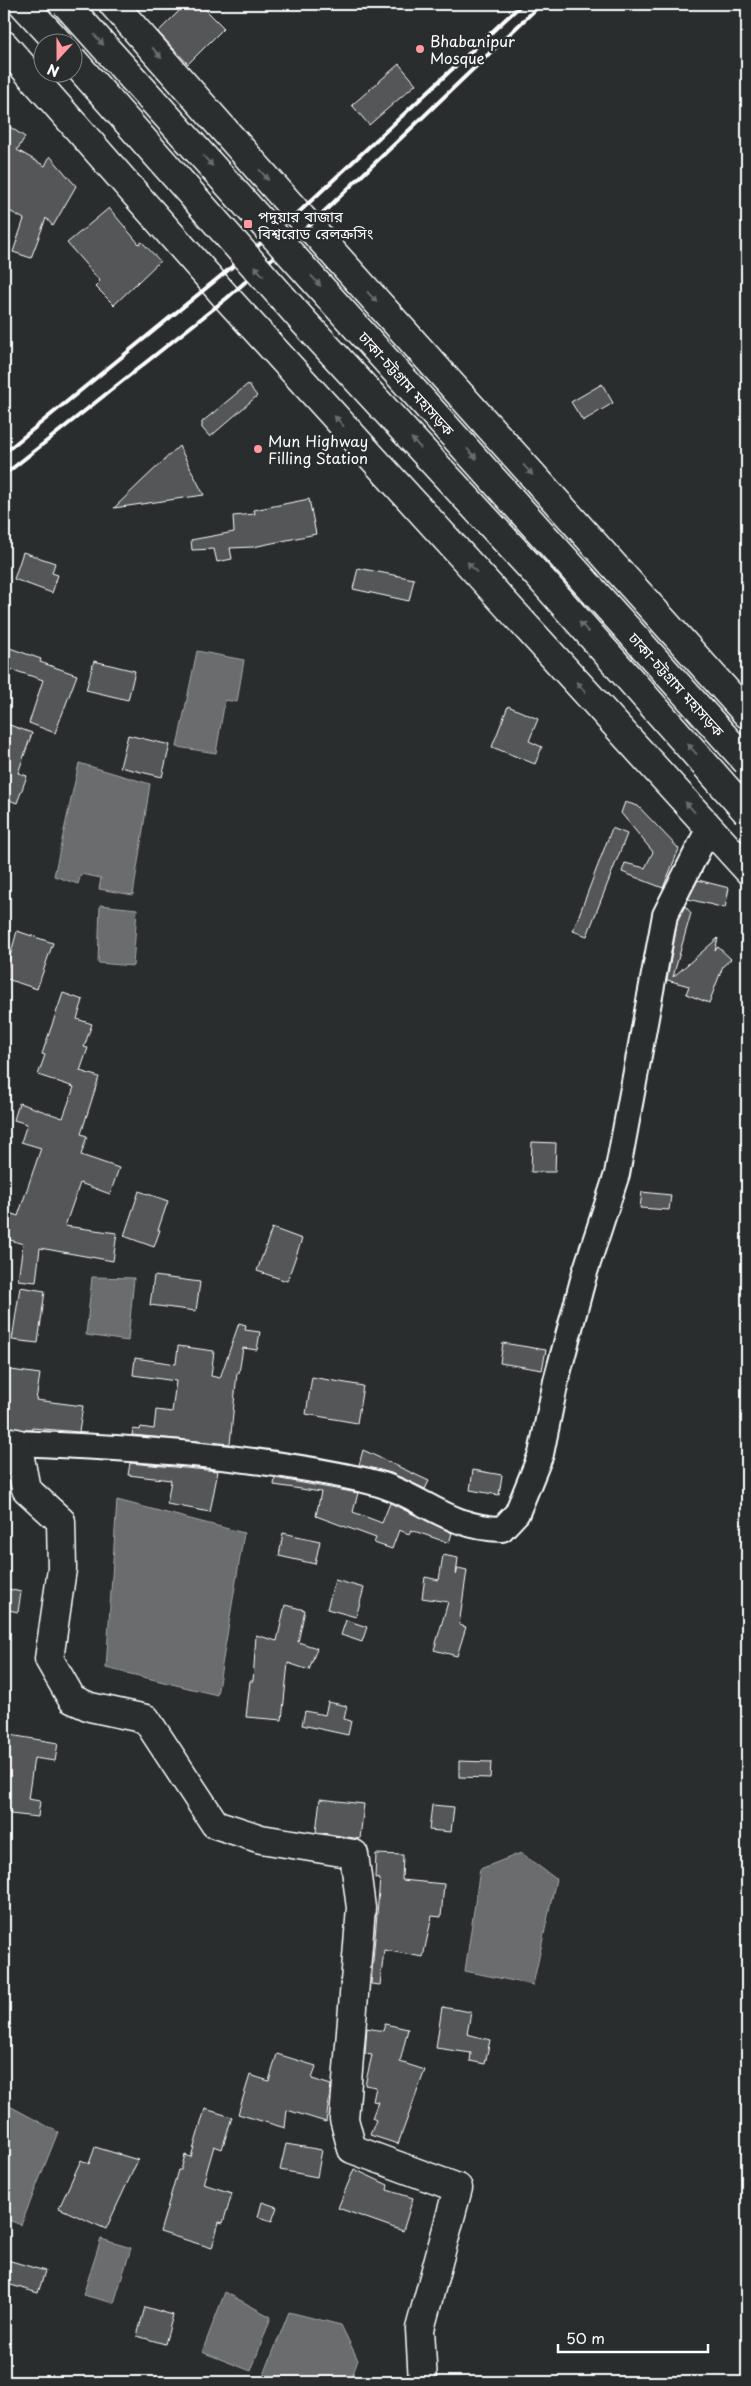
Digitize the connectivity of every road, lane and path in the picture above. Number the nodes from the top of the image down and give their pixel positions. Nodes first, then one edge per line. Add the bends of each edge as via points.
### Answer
1 (23, 4) edge
2 (66, 4) edge
3 (113, 4) edge
4 (49, 32) edge
5 (4, 45) edge
6 (82, 70) edge
7 (747, 714) edge
8 (747, 762) edge
9 (747, 812) edge
10 (709, 828) junction
11 (747, 869) edge
12 (10, 1442) edge
13 (423, 2382) edge

1 - 4 main road
2 -> 8 main road, ঢাকা-চট্টগ্রাম মহাসড়ক, bridge
3 -> 7 main road
10 -> 5 main road via 223,293
9 -> 6 main road, bridge via 542,580 305,323
10 - 11 main road
10 - 12 street via 665,914 617,1174 585,1272 556,1381 541,1454 511,1522 502,1529 486,1529 445,1517 387,1486 313,1469 132,1448
12 - 13 main road via 26,1490 61,1521 62,1569 49,1659 72,1699 90,1707 146,1720 215,1824 261,1839 354,1854 361,1908 344,2119 352,2149 458,2188 420,2329

